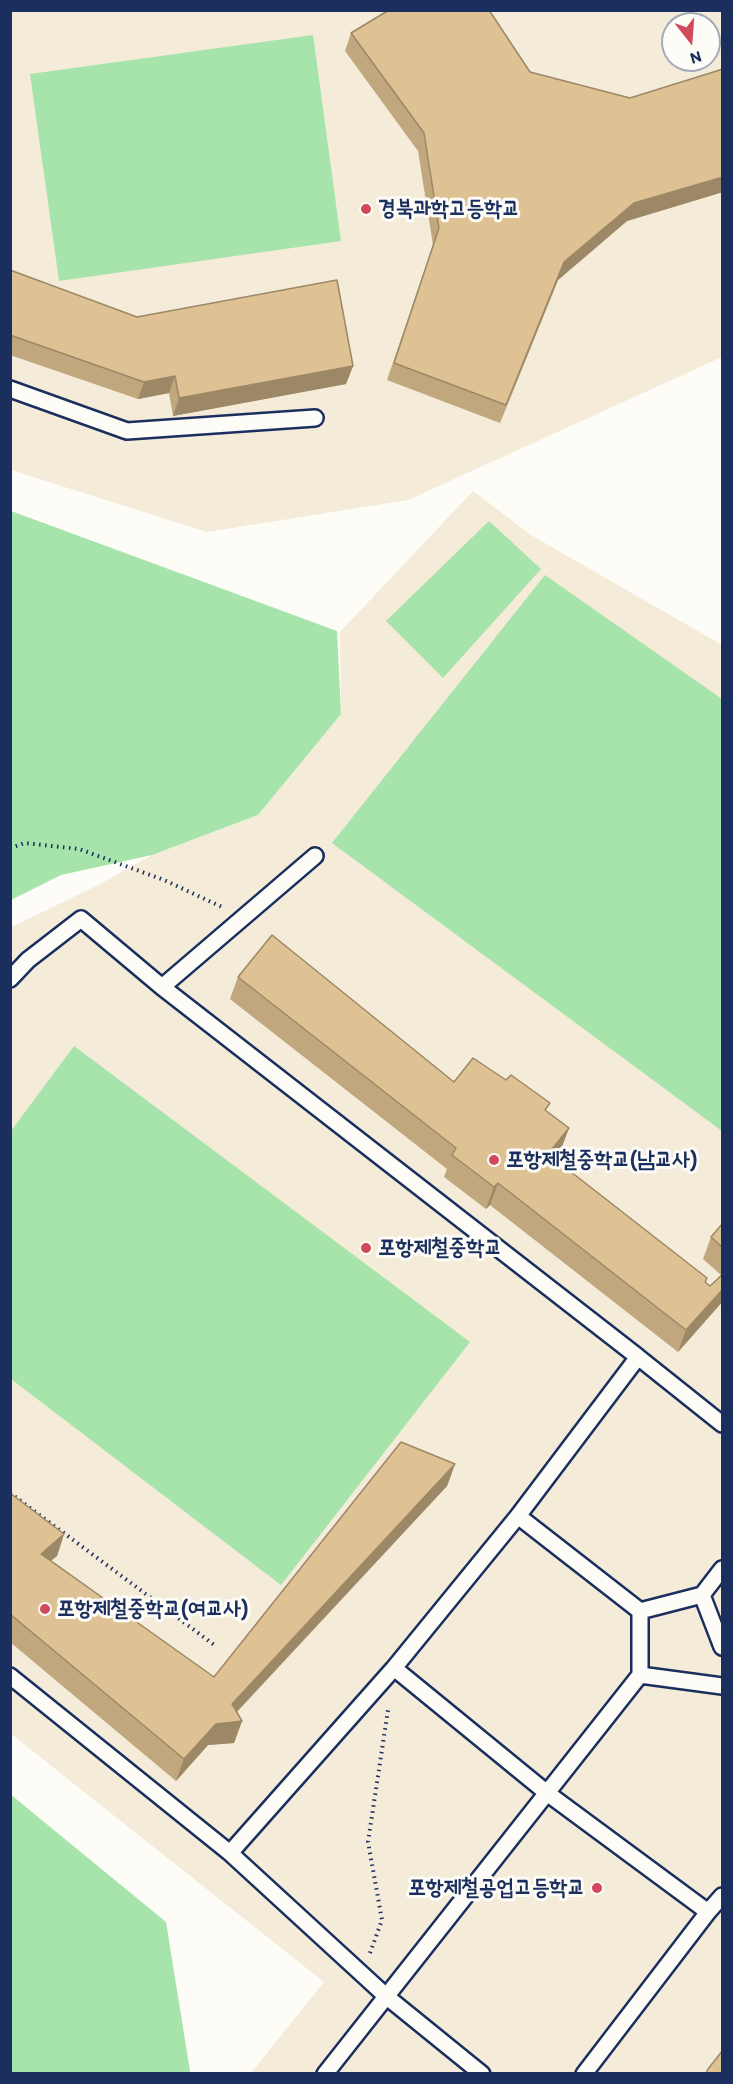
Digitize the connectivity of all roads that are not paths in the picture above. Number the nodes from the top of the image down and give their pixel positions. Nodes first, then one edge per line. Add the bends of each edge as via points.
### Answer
1 (10, 389) edge
2 (315, 418) dead end
3 (315, 856) dead end
4 (10, 979) edge
5 (162, 987) junction
6 (638, 1357) junction
7 (723, 1424) edge
8 (518, 1516) junction
9 (723, 1569) edge
10 (702, 1595) junction
11 (640, 1611) junction
12 (723, 1647) edge
13 (394, 1668) junction
14 (640, 1675) junction
15 (10, 1676) edge
16 (723, 1686) edge
17 (547, 1793) junction
18 (230, 1853) junction
19 (723, 1896) edge
20 (708, 1912) junction
21 (387, 1996) junction
22 (326, 2073) edge
23 (482, 2073) edge
24 (584, 2073) edge

1 - 2 lane via 127,431
3 - 5 lane
4 - 5 lane via 81,919
5 - 6 lane
6 - 7 lane
6 - 8 lane
8 - 11 lane
8 - 13 lane
9 - 10 lane
10 - 11 lane
10 - 12 lane
11 - 14 lane
13 - 17 lane
13 - 18 lane
14 - 16 lane
14 - 17 lane
15 - 18 lane
17 - 20 lane
17 - 21 lane
18 - 21 lane
19 - 20 lane
20 - 24 lane
21 - 22 lane
21 - 23 lane

